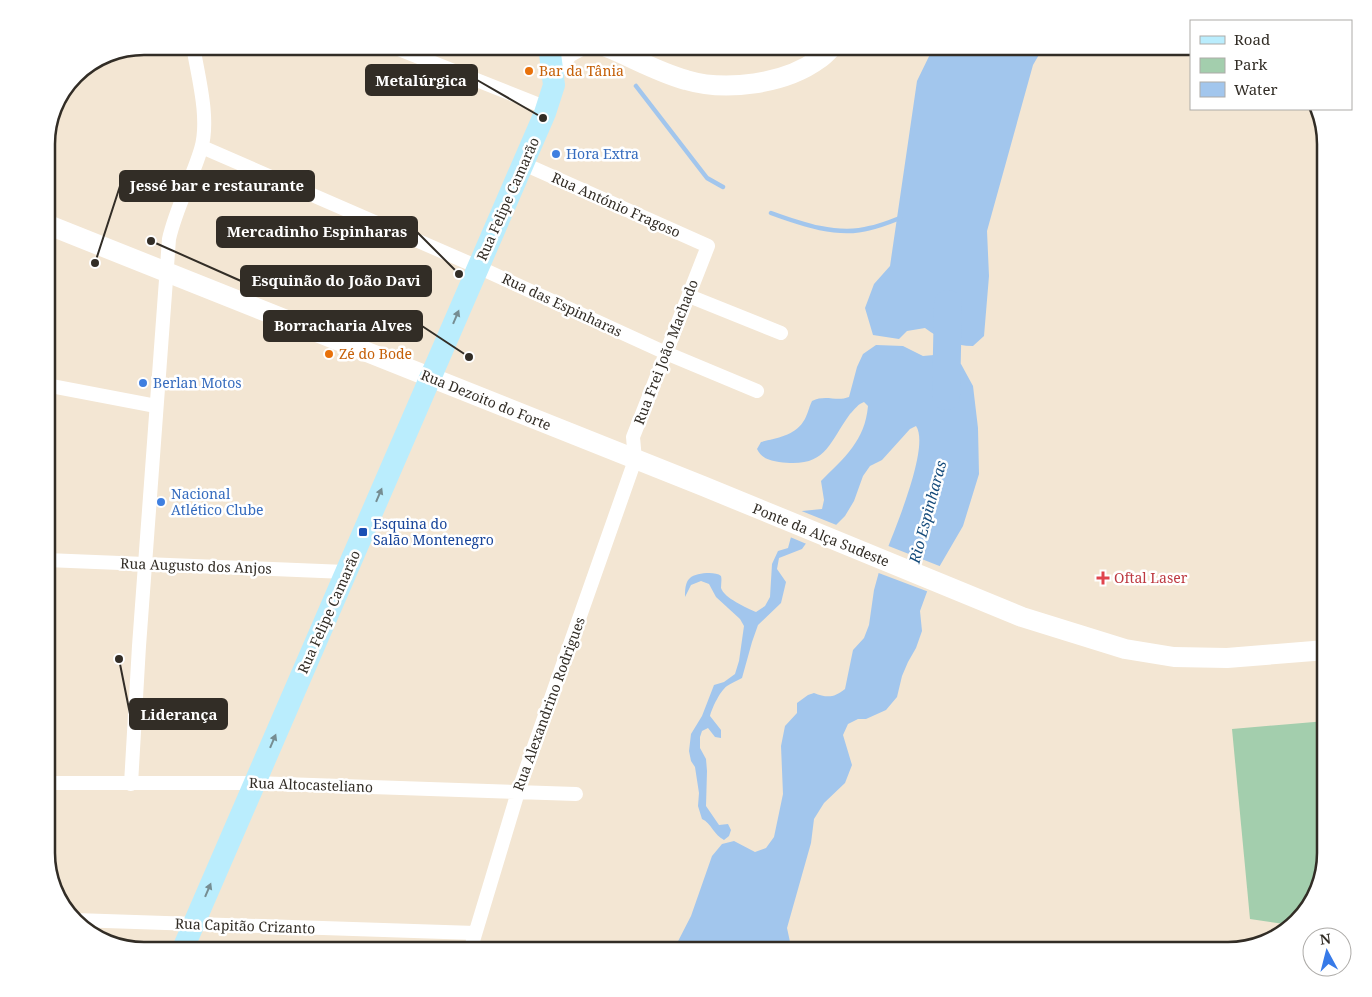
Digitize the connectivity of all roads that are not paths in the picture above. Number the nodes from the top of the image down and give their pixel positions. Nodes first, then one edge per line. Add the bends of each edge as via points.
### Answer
1 (194, 55) edge
2 (414, 55) edge
3 (551, 55) edge
4 (566, 55) edge
5 (624, 55) edge
6 (824, 55) edge
7 (553, 73) junction
8 (547, 108) junction
9 (202, 147) junction
10 (524, 164) junction
11 (55, 228) edge
12 (708, 246) joint
13 (478, 267) junction
14 (167, 272) junction
15 (689, 296) junction
16 (781, 333) dead end
17 (666, 353) junction
18 (430, 377) junction
19 (55, 387) edge
20 (757, 391) dead end
21 (156, 406) junction
22 (635, 460) junction
23 (703, 486) joint
24 (55, 560) edge
25 (145, 564) junction
26 (346, 572) junction
27 (1317, 651) edge
28 (55, 783) edge
29 (254, 783) junction
30 (131, 784) junction
31 (518, 792) junction
32 (576, 794) dead end
33 (86, 920) edge
34 (194, 924) junction
35 (475, 933) junction
36 (186, 942) edge
37 (472, 942) edge

1 - 9 street via 204,119
2 - 8 street
3 - 7 main road, Rua Felipe Camarão
4 - 7 main road
5 - 6 main road via 687,80 718,86 754,84 791,74
7 - 8 main road, Rua Felipe Camarão via 554,85
8 - 10 main road, Rua Felipe Camarão
9 - 13 street, Rua das Espinharas
9 - 14 street via 173,223
10 - 12 street, Rua António Fragoso
10 - 13 main road, Rua Felipe Camarão
11 - 14 main road, Rua Dezoito do Forte
12 - 15 street, Rua Frei João Machado
13 - 17 street, Rua das Espinharas
18 -> 13 main road, Rua Felipe Camarão
14 - 18 main road, Rua Dezoito do Forte
14 - 21 street
15 - 16 street
15 - 17 street, Rua Frei João Machado
17 - 20 street, Rua das Espinharas
17 - 22 street, Rua Frei João Machado via 633,437
18 - 22 main road, Rua Dezoito do Forte
26 -> 18 main road, Rua Felipe Camarão
19 - 21 street
21 - 25 street
22 - 23 main road, Rua Dezoito do Forte
22 - 31 street, Rua Alexandrino Rodrigues
23 - 27 main road, Ponte da Alça Sudeste via 1022,617 1125,649 1174,657 1227,658
24 - 25 street, Rua Augusto dos Anjos
25 - 26 street, Rua Augusto dos Anjos
25 - 30 street
29 -> 26 main road, Rua Felipe Camarão
28 - 30 street, Rua Altocasteliano
29 - 30 street, Rua Altocasteliano
29 - 31 street, Rua Altocasteliano
34 -> 29 main road, Rua Felipe Camarão
31 - 32 street, Rua Altocasteliano
31 - 35 street, Rua Alexandrino Rodrigues
33 - 34 street, Rua Capitão Crizanto
34 - 35 street, Rua Capitão Crizanto
34 - 36 main road, Rua Felipe Camarão
35 - 37 street, Rua Alexandrino Rodrigues

